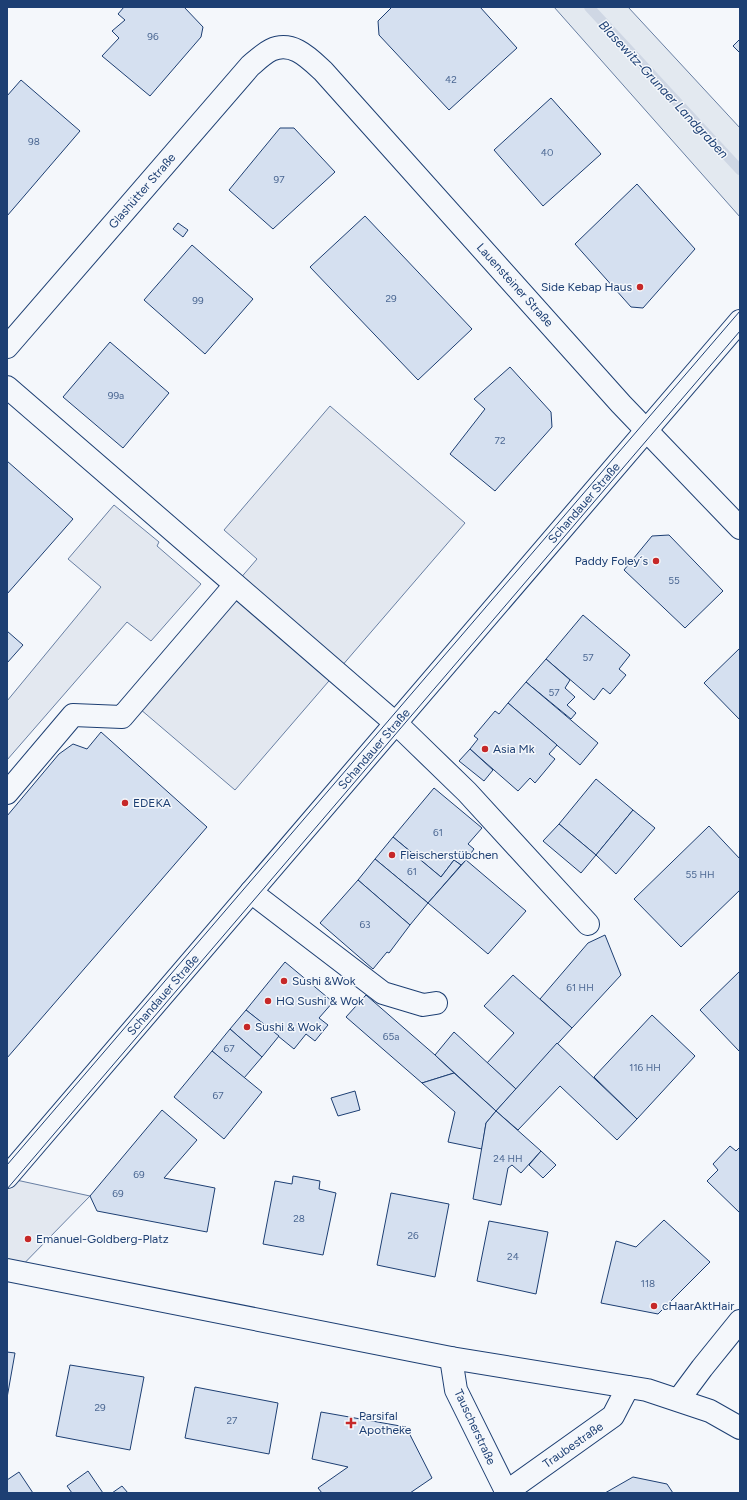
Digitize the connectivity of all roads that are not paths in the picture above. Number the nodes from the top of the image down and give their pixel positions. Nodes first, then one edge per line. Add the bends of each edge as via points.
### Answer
1 (287, 47) joint
2 (740, 321) edge
3 (7, 348) edge
4 (7, 387) edge
5 (646, 431) junction
6 (740, 528) edge
7 (235, 585) junction
8 (395, 724) junction
9 (7, 793) edge
10 (251, 892) junction
11 (588, 924) dead end
12 (436, 1003) dead end
13 (7, 1177) edge
14 (7, 1270) edge
15 (740, 1321) edge
16 (451, 1358) junction
17 (628, 1387) junction
18 (679, 1399) junction
19 (740, 1428) edge
20 (506, 1493) edge

1 - 3 main road, Glashütter Straße via 271,50 250,66
1 - 5 main road, Lauensteiner Straße via 303,53 323,71
2 - 5 main road, Schandauer Straße
4 - 7 main road
5 - 6 main road, Lauensteiner Straße
5 - 8 main road, Schandauer Straße
7 - 8 main road
7 - 9 main road via 122,717 73,715
8 - 10 main road, Schandauer Straße
8 - 11 main road via 467,792
10 - 12 main road via 384,993 423,1005
10 - 13 main road, Schandauer Straße
14 - 16 main road
15 - 18 main road
16 - 17 main road
16 - 20 main road, Tauscherstraße via 456,1390
17 - 18 main road
17 - 20 main road, Traubestraße via 613,1416
18 - 19 main road via 710,1411

